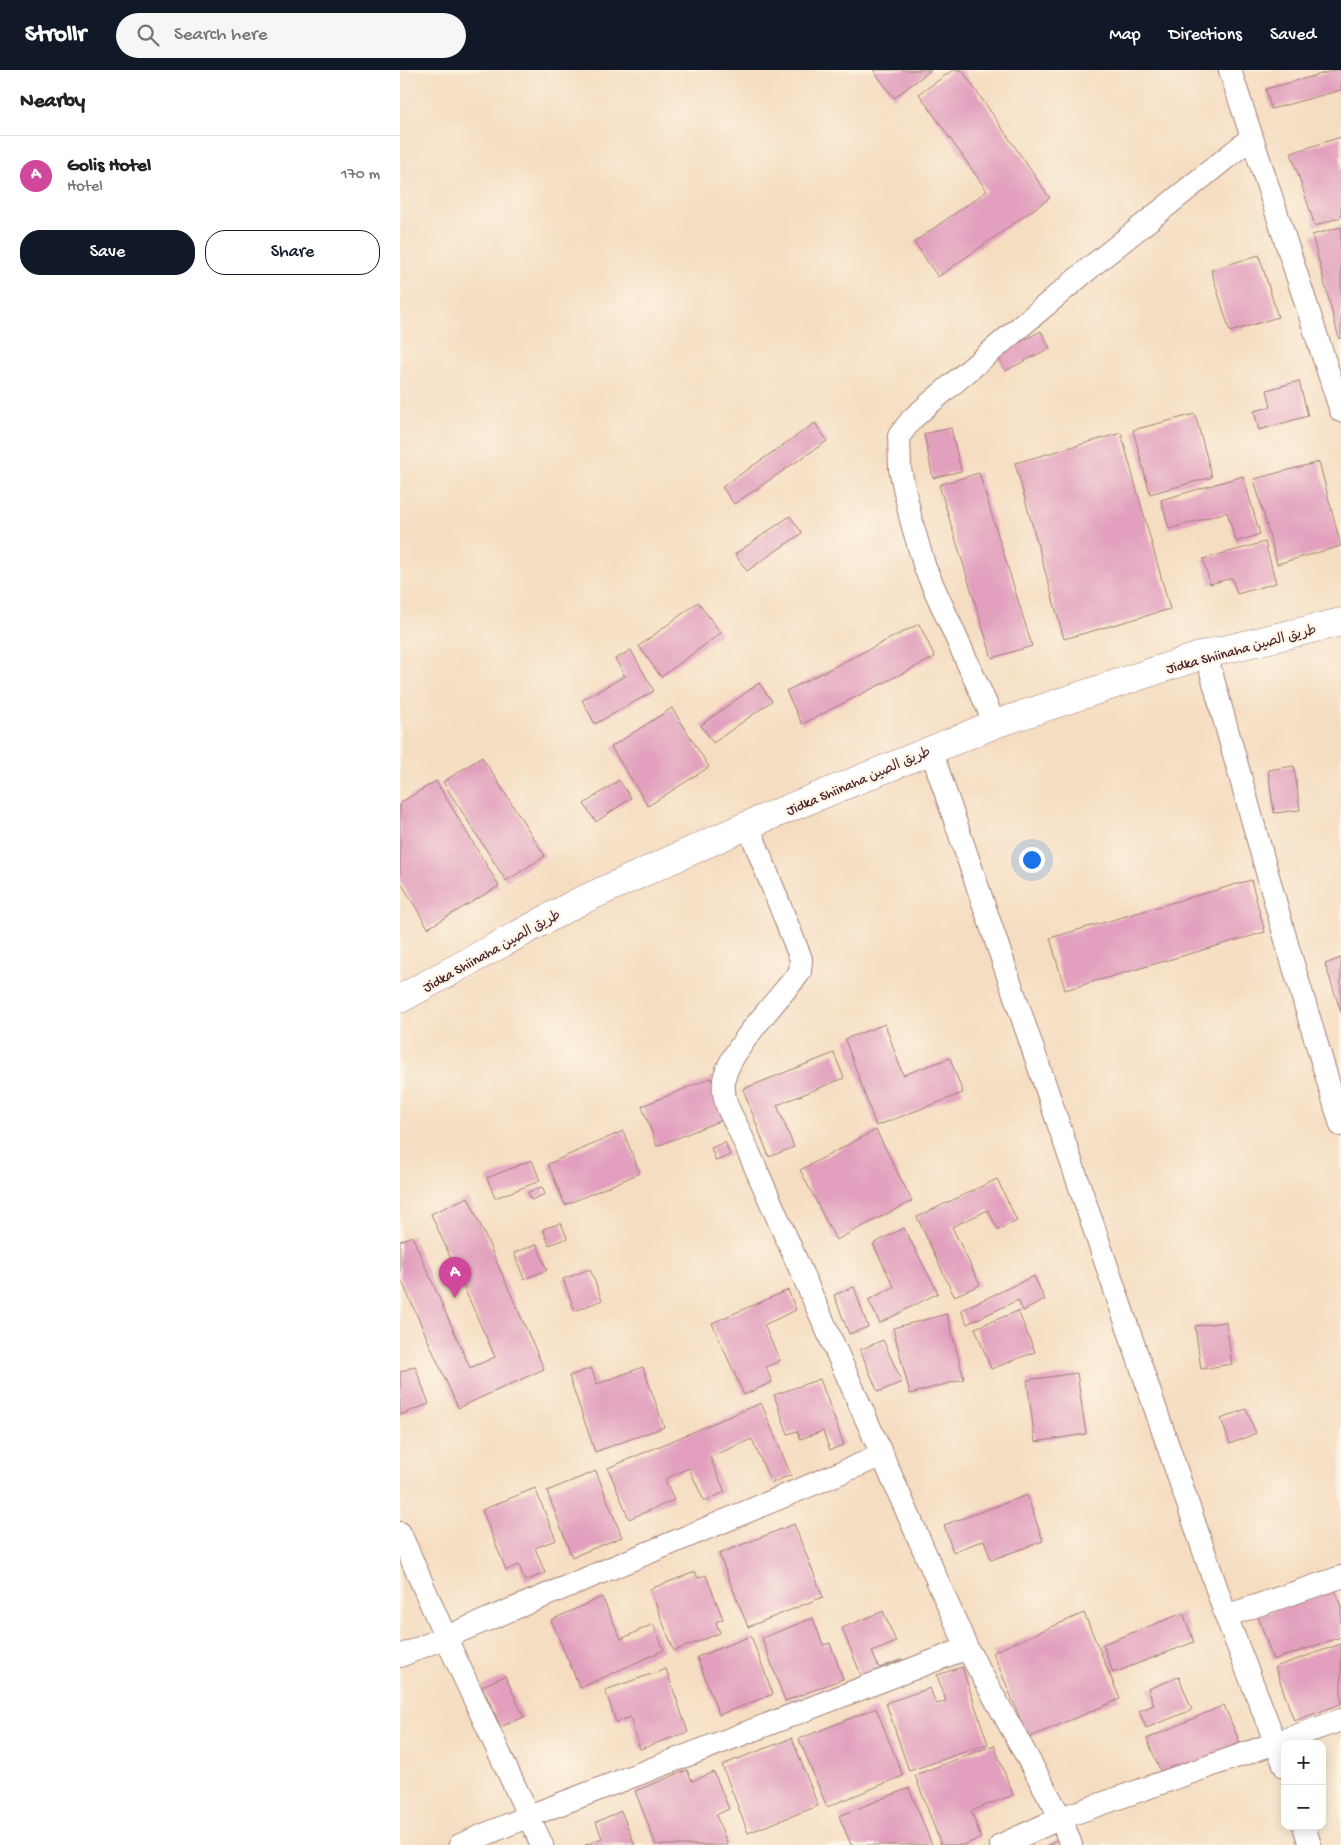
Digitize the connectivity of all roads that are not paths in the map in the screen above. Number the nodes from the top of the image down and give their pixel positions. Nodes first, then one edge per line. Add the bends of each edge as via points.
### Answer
1 (1230, 70) edge
2 (1251, 138) junction
3 (1341, 411) edge
4 (1341, 622) edge
5 (1206, 654) junction
6 (995, 724) junction
7 (931, 750) junction
8 (748, 825) junction
9 (400, 1000) edge
10 (1341, 1124) edge
11 (883, 1455) junction
12 (400, 1533) edge
13 (1341, 1577) edge
14 (1226, 1616) junction
15 (445, 1636) junction
16 (967, 1648) junction
17 (400, 1656) edge
18 (1341, 1720) edge
19 (1277, 1742) junction
20 (1281, 1754) edge
21 (529, 1816) junction
22 (1061, 1818) junction
23 (1305, 1830) edge
24 (460, 1845) edge
25 (542, 1845) edge
26 (1001, 1845) edge
27 (1071, 1845) edge
28 (1310, 1845) edge

1 - 2 street
2 - 3 street
2 - 6 street via 936,398 912,419 899,436 900,469 925,568
4 - 5 main road, Jidka Shiinaha طريق الصين
5 - 6 main road, Jidka Shiinaha طريق الصين
5 - 10 street
6 - 7 main road, Jidka Shiinaha طريق الصين
7 - 8 main road, Jidka Shiinaha طريق الصين
7 - 14 street
8 - 9 main road, Jidka Shiinaha طريق الصين via 576,903
8 - 11 street via 800,959 800,972 732,1058 724,1080 725,1105
11 - 15 street
11 - 16 street
12 - 15 street
13 - 14 street
14 - 19 street
15 - 17 street
15 - 21 street
16 - 21 street
16 - 22 street
18 - 19 street
19 - 20 street
19 - 22 street
21 - 24 street
21 - 25 street
22 - 26 street
22 - 27 street
23 - 28 street

